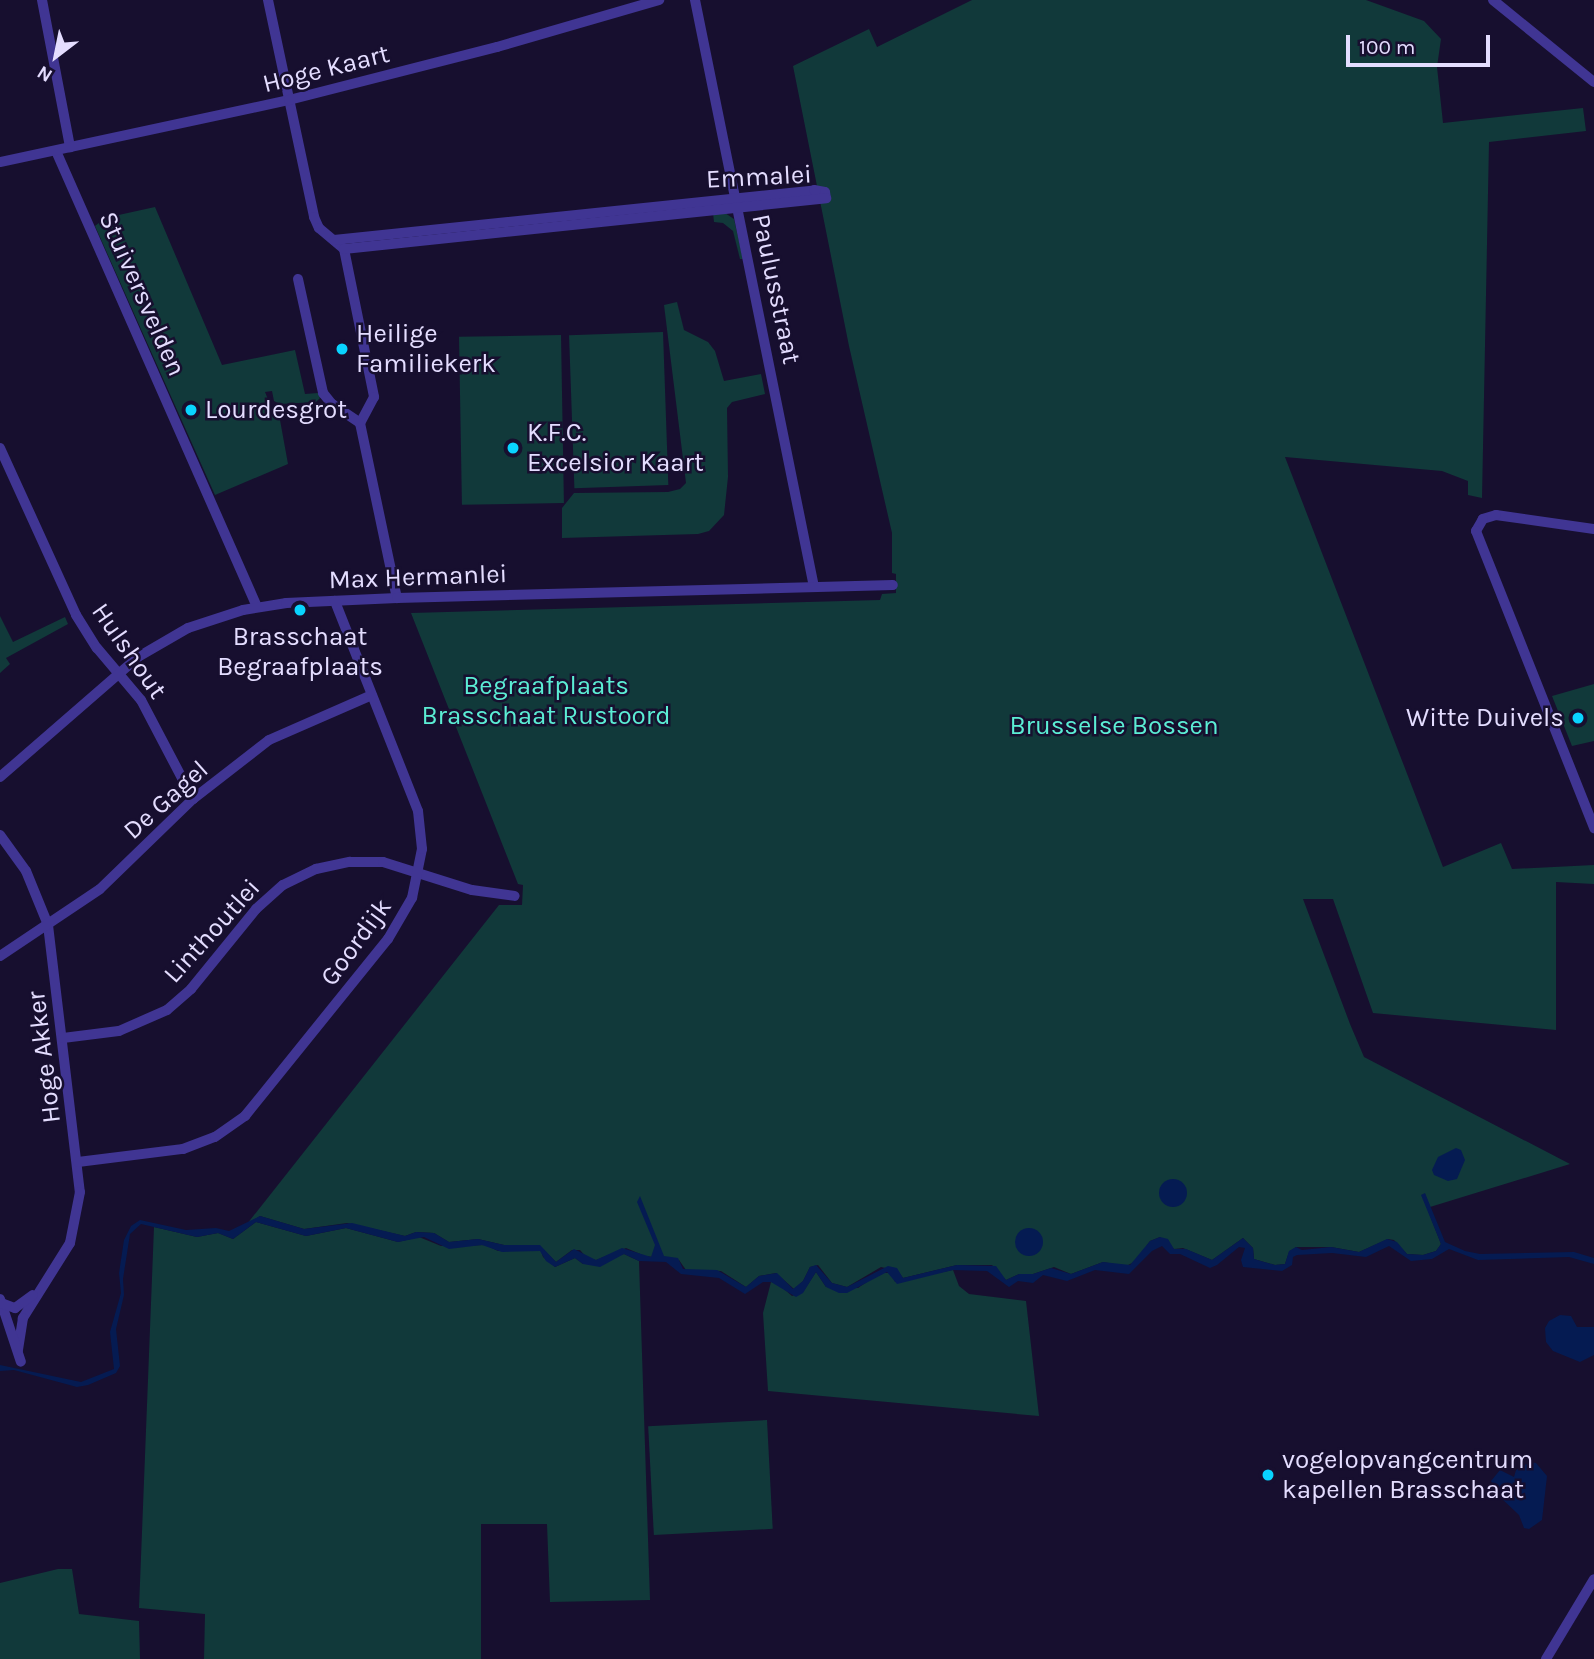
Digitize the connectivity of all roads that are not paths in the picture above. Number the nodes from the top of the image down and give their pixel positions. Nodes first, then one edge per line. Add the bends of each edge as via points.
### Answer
1 (42, 0) edge
2 (268, 0) edge
3 (659, 0) edge
4 (695, 0) edge
5 (1493, 0) edge
6 (1594, 82) edge
7 (289, 100) junction
8 (70, 147) junction
9 (56, 151) junction
10 (0, 162) edge
11 (736, 203) junction
12 (334, 240) junction
13 (344, 249) junction
14 (298, 279) dead end
15 (360, 423) junction
16 (0, 448) edge
17 (1594, 529) edge
18 (893, 585) dead end
19 (814, 587) junction
20 (397, 598) junction
21 (335, 601) junction
22 (257, 607) junction
23 (119, 673) junction
24 (372, 695) junction
25 (0, 777) edge
26 (193, 799) junction
27 (1594, 828) edge
28 (0, 835) edge
29 (419, 872) junction
30 (516, 896) dead end
31 (48, 925) junction
32 (0, 956) edge
33 (63, 1038) junction
34 (78, 1162) junction
35 (48, 1280) junction
36 (1, 1301) edge
37 (18, 1351) junction
38 (21, 1362) dead end
39 (1594, 1579) edge
40 (1546, 1659) edge

1 - 8 street
2 - 7 street
3 - 7 street, Hoge Kaart
4 - 11 street, Paulusstraat
5 - 6 street
7 - 8 street, Hoge Kaart
7 - 12 street via 314,217
8 - 9 street, Hoge Kaart
9 - 10 street, Hoge Kaart
9 - 22 street, Stuiversvelden
11 - 11 street, Emmalei via 826,198 825,192 814,190
11 - 12 street, Emmalei
11 - 13 street, Emmalei
11 - 19 street, Paulusstraat
12 - 13 street
13 - 15 street via 374,397
14 - 15 street via 323,393 331,404
15 - 20 street
16 - 23 street, Hulshout via 76,615
17 - 27 street via 1489,515 1477,527 1477,541
18 - 19 street, Max Hermanlei
19 - 20 street, Max Hermanlei
20 - 21 street, Max Hermanlei
21 - 22 street, Max Hermanlei
21 - 24 street, Goordijk
22 - 23 street, Max Hermanlei via 188,628
23 - 25 street, Max Hermanlei
23 - 26 street, Hulshout via 149,715
24 - 26 street, De Gagel via 269,740
24 - 29 street, Goordijk via 418,811
26 - 31 street, De Gagel via 100,889
28 - 31 street, Hoge Akker via 26,871
29 - 30 street, Linthoutlei via 472,890
29 - 33 street, Linthoutlei via 365,861 331,865 298,877 256,909 191,989 167,1010 119,1031
29 - 34 street, Goordijk via 412,898 394,931 245,1116 215,1137 183,1149
31 - 32 street, De Gagel
31 - 33 street, Hoge Akker
33 - 34 street, Hoge Akker
34 - 35 street, Hoge Akker via 75,1227
35 - 36 street, Hoge Akker via 15,1308
35 - 37 street, Hoge Akker via 23,1318
36 - 37 street
37 - 38 street
39 - 40 street

